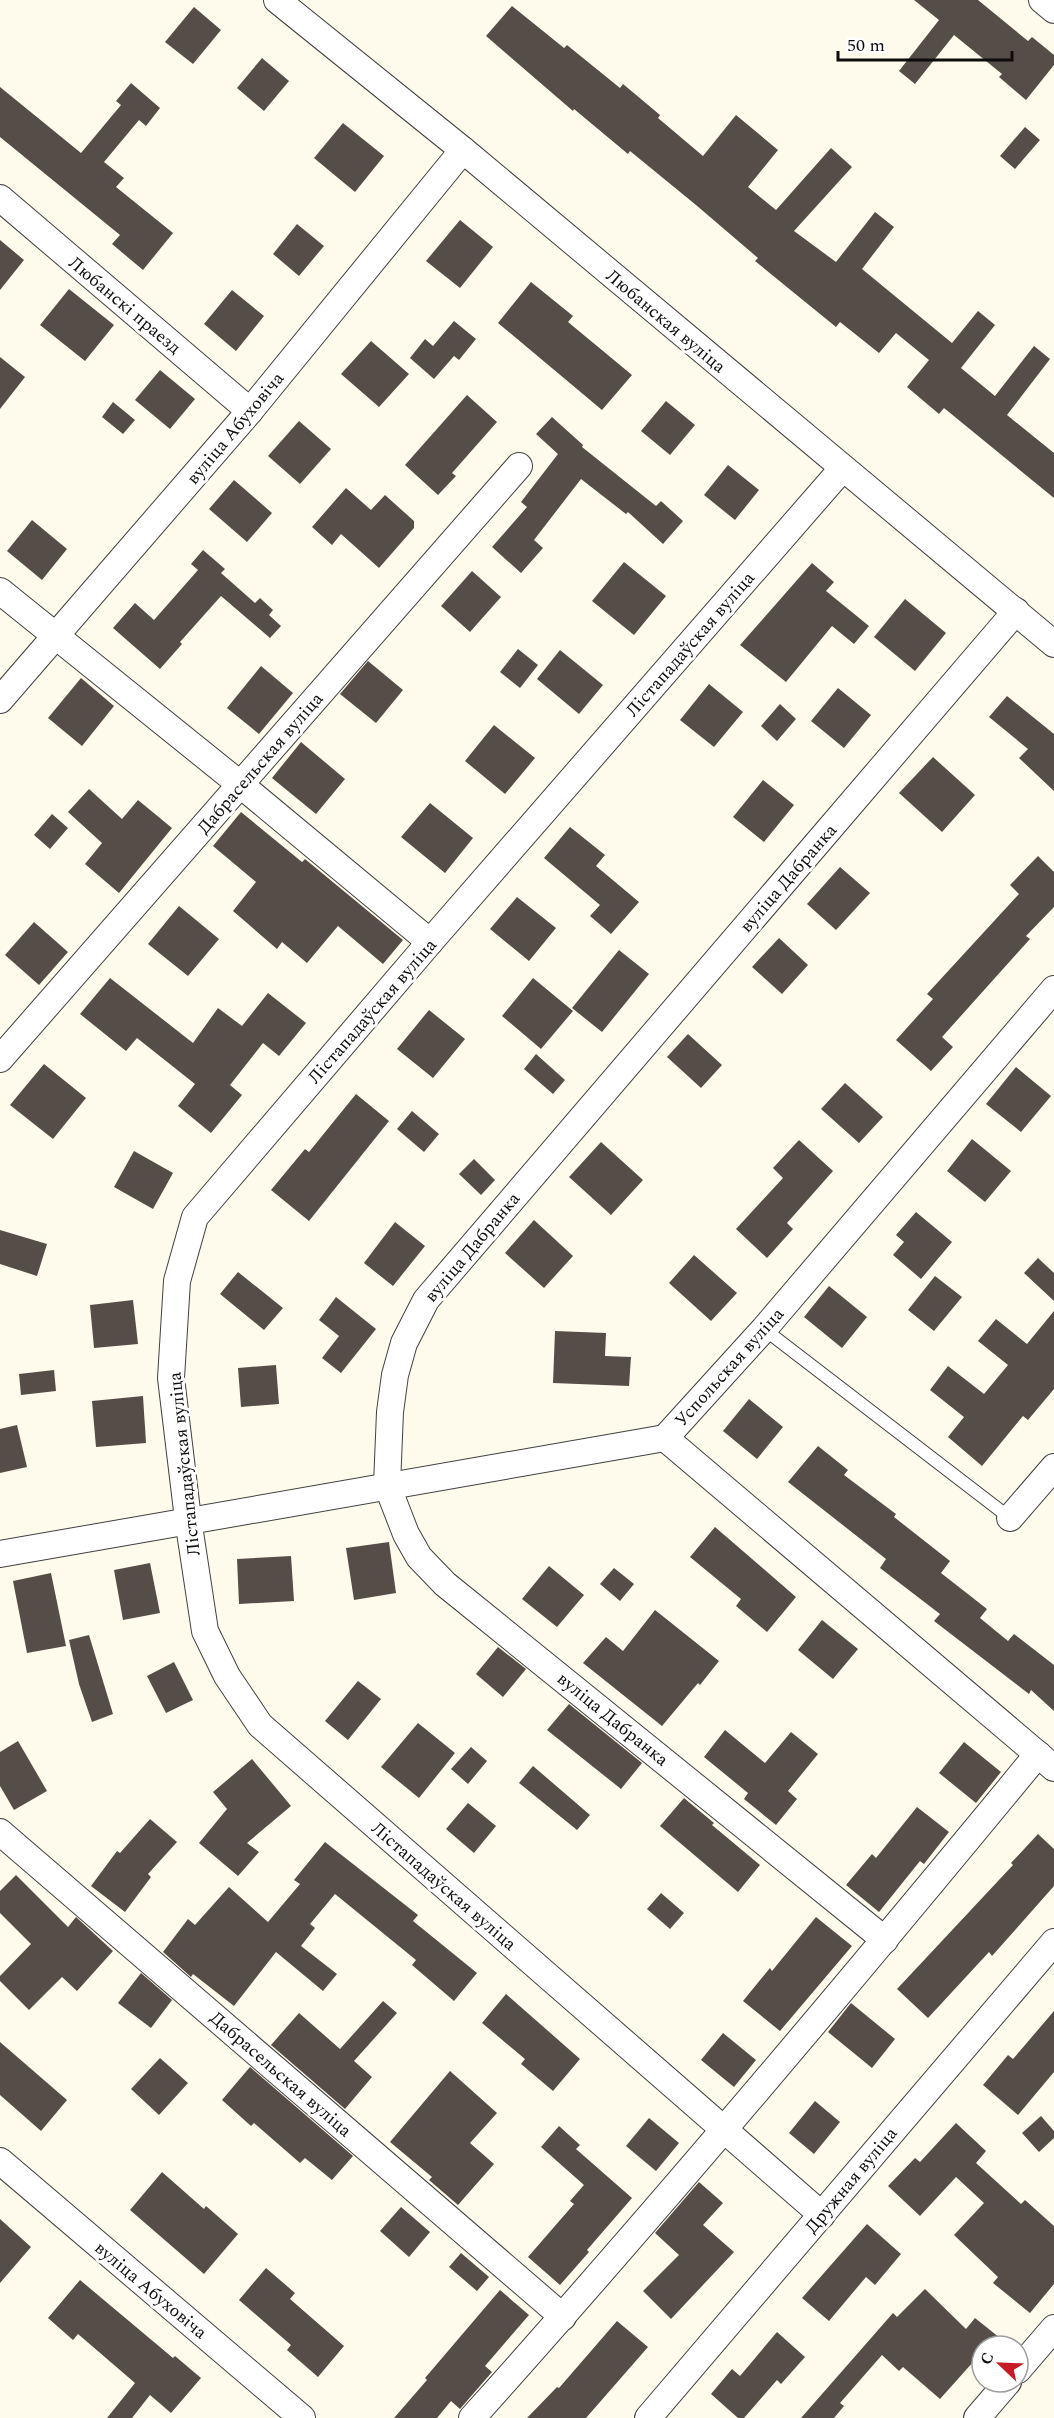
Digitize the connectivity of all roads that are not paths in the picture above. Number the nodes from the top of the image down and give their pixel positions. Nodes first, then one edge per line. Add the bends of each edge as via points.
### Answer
1 (277, 0) edge
2 (1042, 0) edge
3 (1054, 10) edge
4 (463, 150) junction
5 (0, 198) edge
6 (250, 411) junction
7 (519, 466) dead end
8 (842, 469) junction
9 (0, 591) edge
10 (1016, 611) junction
11 (56, 636) junction
12 (1054, 644) edge
13 (0, 700) edge
14 (241, 785) junction
15 (430, 942) junction
16 (1054, 989) edge
17 (0, 1059) edge
18 (764, 1329) junction
19 (665, 1437) junction
20 (1054, 1467) edge
21 (387, 1485) junction
22 (1010, 1518) joint
23 (188, 1520) junction
24 (0, 1554) edge
25 (1046, 1761) edge
26 (0, 1832) edge
27 (885, 1940) junction
28 (1054, 1942) edge
29 (724, 2130) junction
30 (0, 2161) edge
31 (822, 2215) junction
32 (563, 2317) junction
33 (1054, 2328) edge
34 (1030, 2356) edge
35 (998, 2394) edge
36 (302, 2418) edge
37 (472, 2418) edge
38 (648, 2418) edge
39 (978, 2418) edge

1 - 4 street, Любанская вуліца
2 - 3 street
4 - 6 street, вуліца Абуховіча
4 - 8 street, Любанская вуліца
5 - 6 street, Любанскі праезд
6 - 11 street, вуліца Абуховіча
7 - 14 street, Дабрасельская вуліца
8 - 10 street, Любанская вуліца
8 - 15 street, Лістападаўская вуліца
9 - 11 street
10 - 12 street, Любанская вуліца
10 - 21 street, вуліца Дабранка via 426,1300 404,1342 395,1375
11 - 13 street, вуліца Абуховіча
11 - 14 street
14 - 15 street
14 - 17 street, Дабрасельская вуліца
15 - 23 street, Лістападаўская вуліца via 195,1217 177,1281 171,1378
16 - 18 street, Успольская вуліца
18 - 19 street, Успольская вуліца
18 - 22 lane
19 - 21 street
19 - 25 street, Успольская вуліца
20 - 22 street
21 - 23 street
21 - 27 street, вуліца Дабранка via 419,1557 445,1584
23 - 24 street
23 - 29 street, Лістападаўская вуліца via 205,1631 227,1676 260,1725
25 - 27 street
26 - 32 street, Дабрасельская вуліца
27 - 29 street
28 - 31 street, Дружная вуліца
29 - 31 street, Лістападаўская вуліца
29 - 32 street
30 - 36 street, вуліца Абуховіча
31 - 38 street, Дружная вуліца
32 - 37 street
33 - 34 street
35 - 39 street

